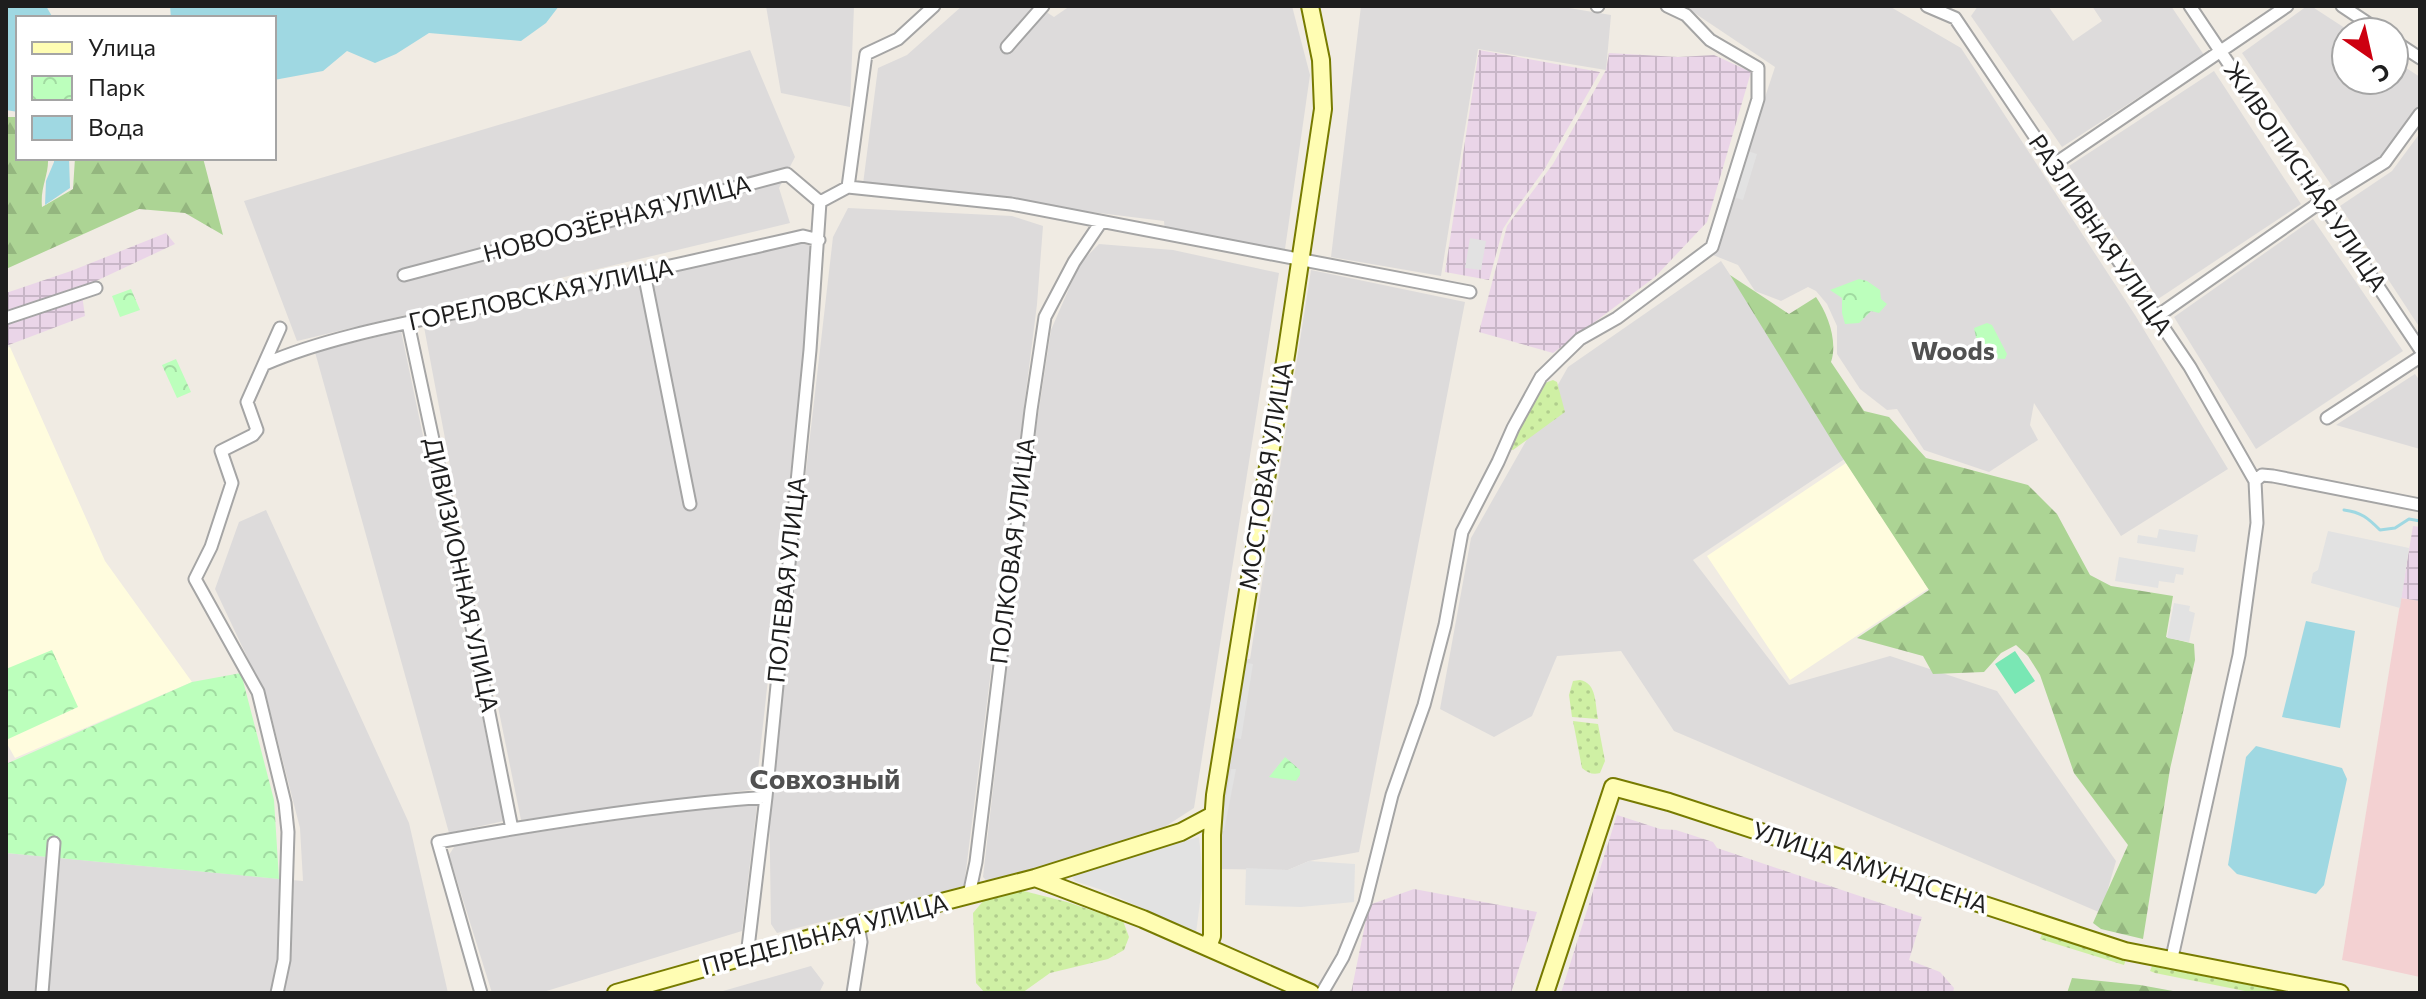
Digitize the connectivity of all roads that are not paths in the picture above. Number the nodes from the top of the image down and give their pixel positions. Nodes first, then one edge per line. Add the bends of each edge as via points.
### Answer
1 (934, 6) edge
2 (1043, 6) edge
3 (1310, 6) edge
4 (1667, 6) edge
5 (1927, 6) edge
6 (1964, 6) edge
7 (2190, 6) edge
8 (2287, 6) edge
9 (1955, 18) junction
10 (1007, 47) dead end
11 (2222, 52) junction
12 (2420, 114) edge
13 (2053, 165) junction
14 (848, 187) junction
15 (2322, 201) junction
16 (820, 202) junction
17 (1101, 222) junction
18 (819, 240) junction
19 (1300, 258) junction
20 (644, 273) junction
21 (404, 275) dead end
22 (96, 288) dead end
23 (1470, 292) dead end
24 (2156, 317) junction
25 (6, 318) edge
26 (408, 323) junction
27 (280, 328) dead end
28 (2420, 349) edge
29 (2420, 357) edge
30 (265, 364) junction
31 (2327, 418) dead end
32 (2255, 481) junction
33 (690, 504) dead end
34 (2420, 505) edge
35 (766, 797) junction
36 (1213, 815) junction
37 (512, 829) junction
38 (54, 843) dead end
39 (1035, 878) junction
40 (969, 895) junction
41 (858, 925) junction
42 (1208, 947) junction
43 (747, 956) junction
44 (2171, 962) junction
45 (42, 993) edge
46 (277, 993) edge
47 (481, 993) edge
48 (616, 993) edge
49 (853, 993) edge
50 (1311, 993) edge
51 (1322, 993) edge
52 (1545, 993) edge
53 (2340, 993) edge

1 - 14 street via 898,39 866,54
2 - 10 street
3 - 19 street, МОСТОВАЯ УЛИЦА via 1321,60 1323,109
4 - 51 street via 1758,68 1758,99 1712,247 1580,339 1541,377 1513,428 1462,532 1445,625 1365,903
5 - 9 street
6 - 9 street
7 - 11 street, ЖИВОПИСНАЯ УЛИЦА
8 - 11 street
9 - 13 street, РАЗЛИВНАЯ УЛИЦА
11 - 13 street
11 - 15 street, ЖИВОПИСНАЯ УЛИЦА
12 - 15 street via 2385,162
13 - 24 street, РАЗЛИВНАЯ УЛИЦА
14 - 16 street
14 - 17 street via 1011,204
15 - 24 street
15 - 28 street, ЖИВОПИСНАЯ УЛИЦА
16 - 18 street, ПОЛЕВАЯ УЛИЦА
16 - 21 street, НОВООЗЁРНАЯ УЛИЦА via 787,174
17 - 19 street
17 - 40 street, ПОЛКОВАЯ УЛИЦА via 1045,317
18 - 20 street, ГОРЕЛОВСКАЯ УЛИЦА via 803,236
18 - 35 street, ПОЛЕВАЯ УЛИЦА
19 - 23 street
19 - 36 street, МОСТОВАЯ УЛИЦА
20 - 26 street, ГОРЕЛОВСКАЯ УЛИЦА
20 - 33 street
22 - 25 street
24 - 32 street, РАЗЛИВНАЯ УЛИЦА
26 - 30 street, ГОРЕЛОВСКАЯ УЛИЦА
26 - 37 street, ДИВИЗИОННАЯ УЛИЦА
27 - 30 street
29 - 31 street
30 - 46 street via 247,402 257,430 221,451 232,483 195,579 258,692 285,803 284,960
32 - 34 street via 2273,476
32 - 44 street, РАЗЛИВНАЯ УЛИЦА via 2257,523 2239,655
35 - 37 street
35 - 43 street, ПОЛЕВАЯ УЛИЦА
36 - 39 street, ПРЕДЕЛЬНАЯ УЛИЦА via 1181,832
36 - 42 street, МОСТОВАЯ УЛИЦА
37 - 47 street via 438,842
38 - 45 street
39 - 40 street, ПРЕДЕЛЬНАЯ УЛИЦА
39 - 42 street
40 - 41 street, ПРЕДЕЛЬНАЯ УЛИЦА
41 - 43 street, ПРЕДЕЛЬНАЯ УЛИЦА
41 - 49 street via 861,942
42 - 50 street
43 - 48 street, ПРЕДЕЛЬНАЯ УЛИЦА
44 - 52 street, УЛИЦА АМУНДСЕНА via 1613,787
44 - 53 street, УЛИЦА АМУНДСЕНА

